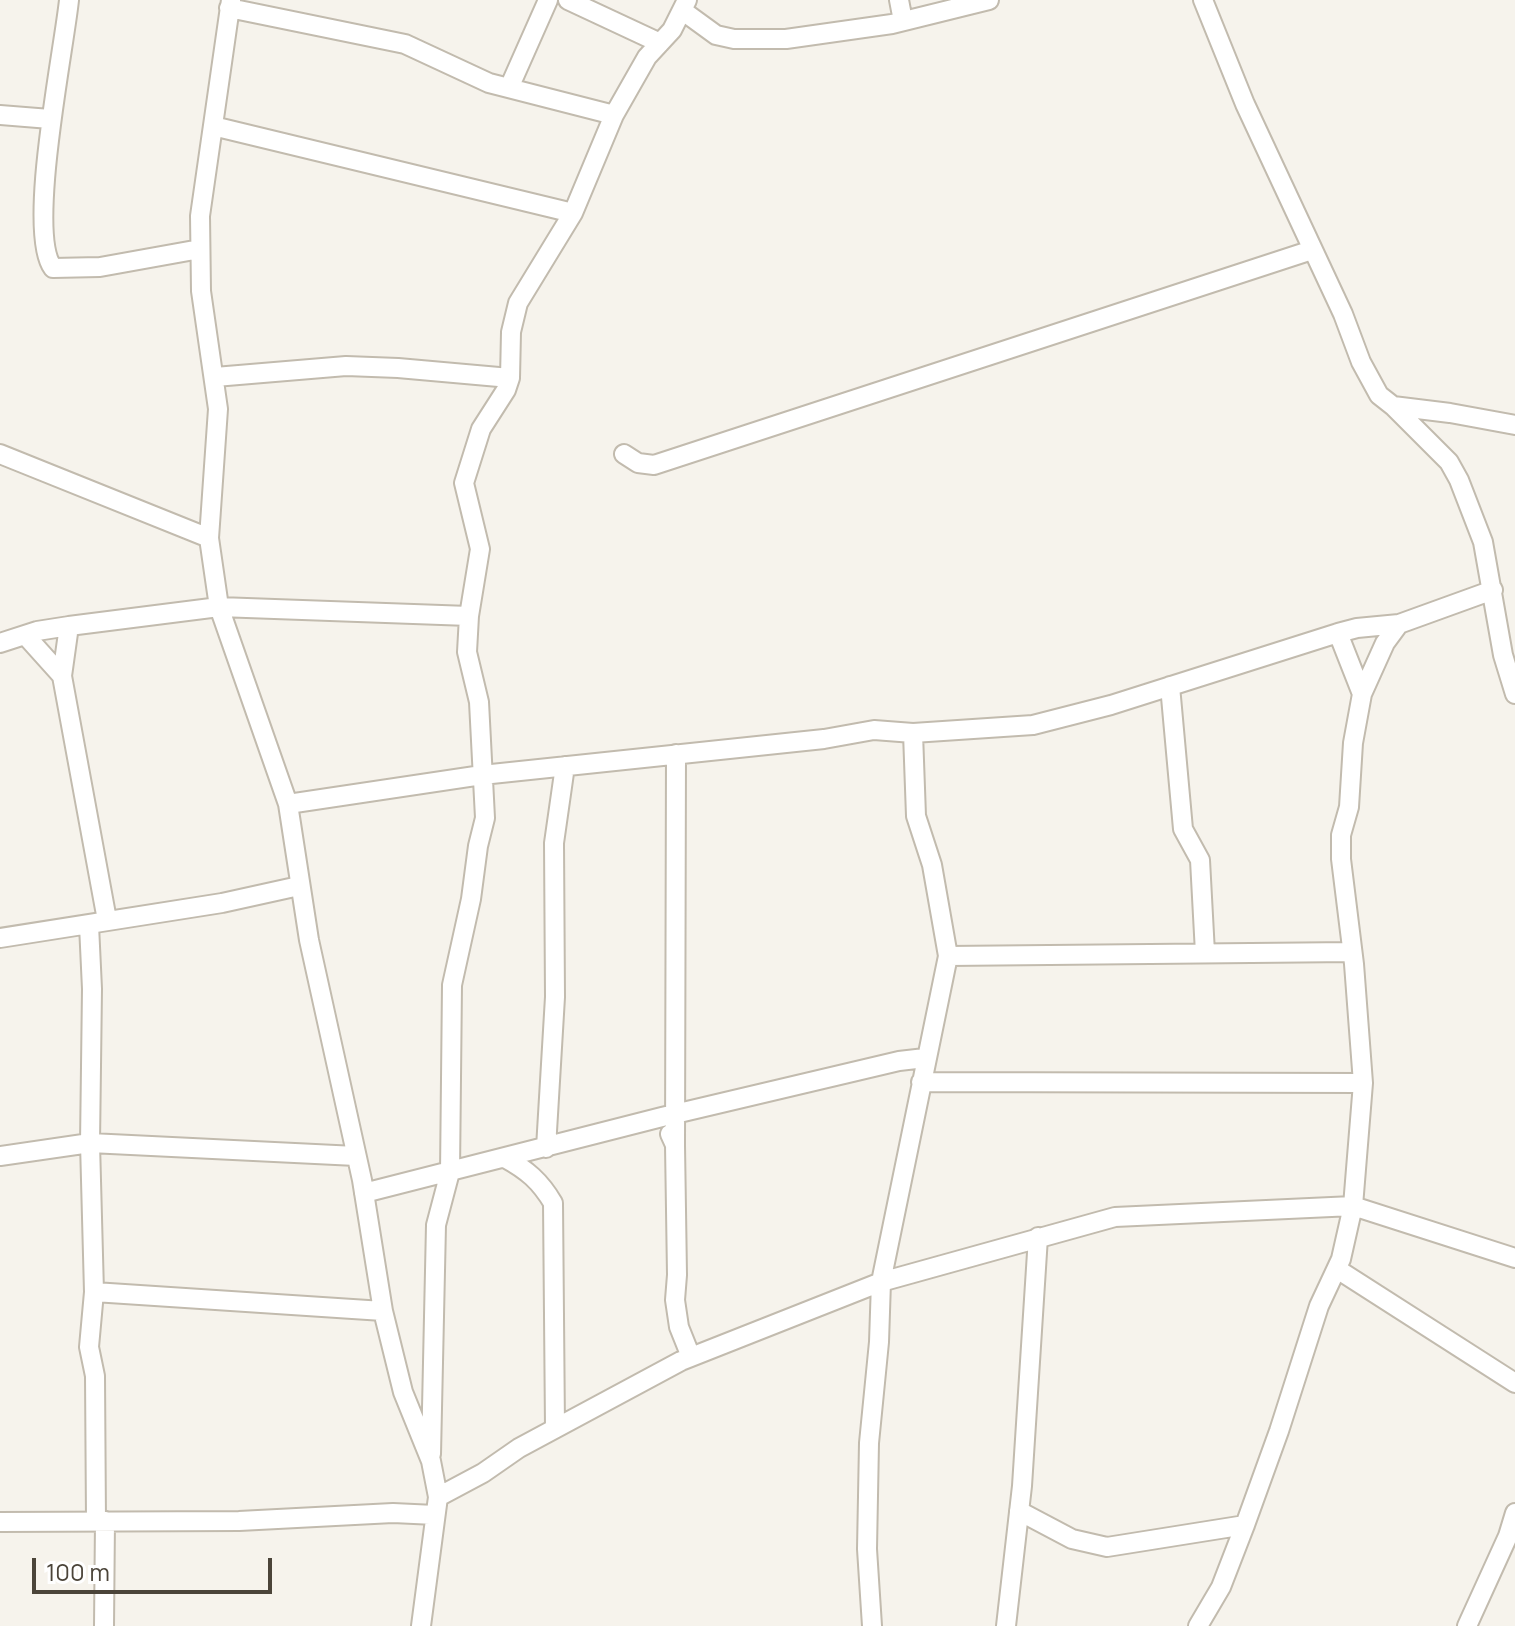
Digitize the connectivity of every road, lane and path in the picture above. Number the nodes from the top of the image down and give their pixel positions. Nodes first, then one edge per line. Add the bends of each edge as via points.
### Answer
1 (69, 0) edge
2 (548, 0) edge
3 (568, 0) edge
4 (899, 0) edge
5 (989, 0) edge
6 (1203, 0) edge
7 (230, 4) edge
8 (685, 6) edge
9 (903, 21) junction
10 (660, 43) junction
11 (509, 88) junction
12 (0, 115) edge
13 (614, 115) junction
14 (50, 119) junction
15 (213, 126) junction
16 (573, 213) junction
17 (200, 249) junction
18 (1312, 250) junction
19 (215, 377) junction
20 (510, 378) junction
21 (1393, 406) junction
22 (1515, 425) edge
23 (0, 454) edge
24 (624, 454) dead end
25 (209, 538) junction
26 (1493, 590) junction
27 (219, 607) junction
28 (469, 616) junction
29 (1399, 624) junction
30 (69, 626) junction
31 (1338, 633) junction
32 (26, 636) junction
33 (0, 643) edge
34 (1508, 644) edge
35 (62, 676) junction
36 (1170, 686) junction
37 (1362, 694) junction
38 (1515, 694) edge
39 (913, 733) junction
40 (676, 754) junction
41 (565, 766) junction
42 (482, 775) junction
43 (288, 804) junction
44 (299, 886) junction
45 (98, 923) junction
46 (0, 938) edge
47 (1352, 952) junction
48 (1205, 953) junction
49 (948, 956) junction
50 (925, 1058) junction
51 (921, 1082) junction
52 (1363, 1083) junction
53 (669, 1116) junction
54 (90, 1143) junction
55 (546, 1148) junction
56 (0, 1156) edge
57 (356, 1156) junction
58 (505, 1158) junction
59 (450, 1172) junction
60 (364, 1193) junction
61 (1353, 1206) junction
62 (1038, 1237) junction
63 (1515, 1258) edge
64 (1337, 1269) junction
65 (881, 1282) junction
66 (94, 1292) junction
67 (383, 1311) junction
68 (691, 1357) junction
69 (1515, 1383) edge
70 (555, 1428) junction
71 (431, 1461) junction
72 (436, 1506) junction
73 (1019, 1511) junction
74 (1515, 1513) edge
75 (100, 1521) junction
76 (0, 1522) edge
77 (1245, 1525) junction
78 (104, 1626) edge
79 (421, 1626) edge
80 (872, 1626) edge
81 (1006, 1626) edge
82 (1198, 1626) edge
83 (1468, 1626) edge

1 - 14 street
2 - 11 street
3 - 10 street
4 - 9 street
5 - 9 street
6 - 18 street
7 - 11 street via 405,44
7 - 15 street
8 - 9 street via 716,35 734,39 786,39
8 - 10 street
10 - 13 street
11 - 13 street
12 - 14 street
13 - 16 street
14 - 17 street via 44,226 47,260 53,268 100,267
15 - 16 street
15 - 17 street
16 - 20 street via 518,303
17 - 19 street
18 - 21 street via 1361,362 1379,395
18 - 24 street via 654,465
19 - 20 street via 346,366
19 - 25 street via 218,409
20 - 28 street via 481,429 464,483 480,549
21 - 22 street
21 - 26 street via 1449,462 1483,542
23 - 25 street
25 - 27 street
26 - 29 street
26 - 34 street
27 - 28 street
27 - 30 street
27 - 43 street
28 - 42 street via 467,652 479,702
29 - 31 street
29 - 37 street
30 - 32 street
30 - 35 street
31 - 36 street
31 - 37 street
32 - 33 street
32 - 35 street
34 - 38 street
35 - 45 street
36 - 39 street via 1033,725
36 - 48 street via 1183,829 1200,860
37 - 47 street via 1341,835
39 - 40 street via 874,730
39 - 49 street via 916,816 932,865
40 - 41 street
40 - 53 street
41 - 42 street
41 - 55 street via 554,843 555,997
42 - 43 street
42 - 59 street via 485,818 452,985
43 - 44 street
44 - 45 street
44 - 57 street
45 - 46 street
45 - 54 street
47 - 48 street
47 - 52 street
48 - 49 street
49 - 50 street
50 - 51 street
50 - 53 street
51 - 52 street
51 - 65 street
52 - 61 street
53 - 55 street
53 - 68 street via 675,1145 675,1300
54 - 56 street
54 - 57 street
54 - 66 street
55 - 58 street
57 - 60 street
58 - 59 street
58 - 70 street via 534,1177 553,1203
59 - 60 street
59 - 71 street via 436,1225
60 - 67 street
61 - 62 street via 1115,1217
61 - 63 street
61 - 64 street
62 - 65 street
62 - 73 street
64 - 69 street
64 - 77 street via 1319,1306
65 - 68 street
65 - 80 street via 869,1443
66 - 67 street
66 - 75 street via 89,1347 95,1376
67 - 71 street via 403,1392
68 - 70 street
70 - 72 street
71 - 72 street
72 - 75 street via 239,1521
72 - 79 street
73 - 77 street via 1072,1539 1107,1547
73 - 81 street
74 - 83 street
75 - 76 street
75 - 78 street
77 - 82 street via 1221,1587

